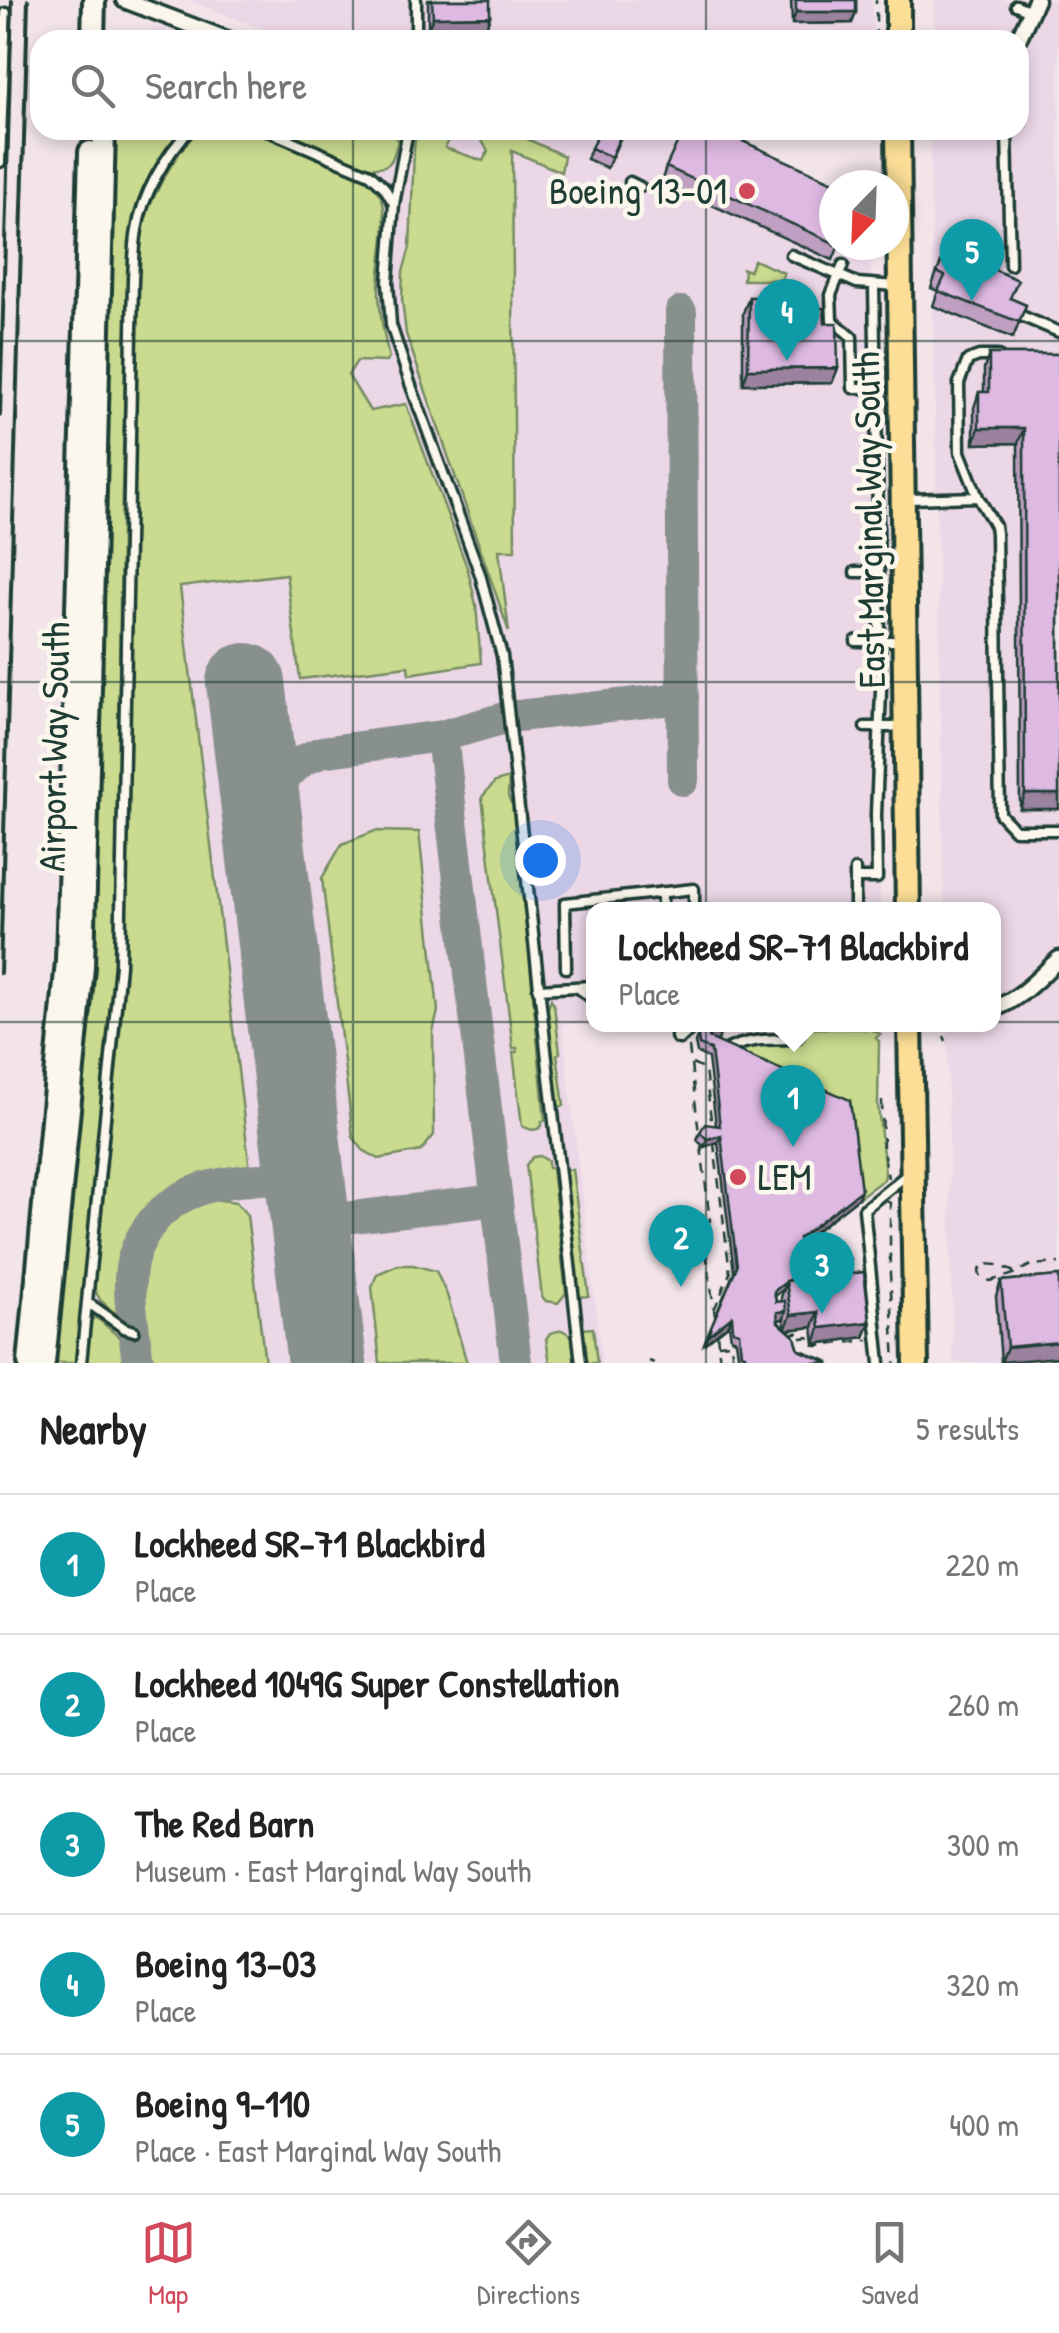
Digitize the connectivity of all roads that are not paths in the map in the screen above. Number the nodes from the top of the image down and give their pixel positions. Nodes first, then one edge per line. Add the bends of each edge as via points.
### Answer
1 (94, 0) edge
2 (108, 0) edge
3 (124, 0) edge
4 (416, 0) edge
5 (898, 0) edge
6 (1028, 5) edge
7 (6, 13) dead end
8 (93, 30) edge
9 (107, 30) edge
10 (203, 30) edge
11 (416, 30) edge
12 (898, 30) edge
13 (1016, 30) edge
14 (90, 140) edge
15 (104, 140) edge
16 (182, 140) edge
17 (290, 140) edge
18 (406, 140) edge
19 (898, 140) edge
20 (1007, 140) edge
21 (0, 162) edge
22 (898, 170) edge
23 (630, 182) dead end
24 (640, 187) dead end
25 (394, 204) junction
26 (792, 254) dead end
27 (900, 260) edge
28 (1010, 265) dead end
29 (843, 266) dead end
30 (839, 276) junction
31 (874, 286) junction
32 (901, 286) junction
33 (1019, 315) edge
34 (1059, 332) edge
35 (1016, 356) edge
36 (876, 388) junction
37 (978, 497) junction
38 (904, 499) junction
39 (856, 572) dead end
40 (879, 572) junction
41 (906, 640) junction
42 (856, 641) dead end
43 (880, 641) junction
44 (865, 727) dead end
45 (880, 727) junction
46 (906, 727) junction
47 (1059, 830) edge
48 (662, 892) junction
49 (630, 896) junction
50 (609, 902) edge
51 (630, 902) edge
52 (662, 902) edge
53 (694, 902) edge
54 (856, 902) edge
55 (908, 902) edge
56 (586, 904) edge
57 (1059, 959) edge
58 (566, 968) dead end
59 (578, 986) junction
60 (586, 986) edge
61 (538, 988) junction
62 (586, 993) edge
63 (1001, 1006) edge
64 (683, 1032) edge
65 (797, 1032) edge
66 (910, 1032) edge
67 (679, 1036) road end
68 (722, 1052) edge
69 (912, 1170) junction
70 (87, 1302) junction
71 (134, 1331) dead end
72 (29, 1363) edge
73 (44, 1363) edge
74 (80, 1363) edge
75 (581, 1363) edge
76 (880, 1363) edge
77 (916, 1363) edge

1 - 8 main road
2 - 9 main road
3 - 10 street
4 - 11 lane
5 - 12 main road
6 - 13 street
7 - 21 lane
14 - 72 main road, Airport Way South via 67,961
15 - 73 main road, Airport Way South via 83,966
16 - 70 lane via 150,188 137,227 120,964
17 - 25 lane via 370,174
18 - 25 lane
19 - 22 main road, East Marginal Way South
20 - 28 lane
23 - 24 lane
25 - 61 lane via 390,325 480,574 502,656
26 - 30 lane
27 - 32 main road, East Marginal Way South
29 - 30 lane
30 - 31 lane
30 - 36 lane via 832,320 852,337 853,388
31 - 32 lane
31 - 36 lane
32 - 38 main road, East Marginal Way South
33 - 34 lane
35 - 37 lane via 978,356 959,383 960,452
36 - 40 lane
37 - 38 lane
37 - 47 lane via 996,534 1000,814 1015,830
38 - 41 main road, East Marginal Way South
39 - 40 lane
40 - 43 lane
41 - 43 lane
41 - 46 main road, East Marginal Way South
42 - 43 lane
43 - 45 lane
44 - 45 lane
45 - 46 lane
45 - 54 lane via 877,878 855,874
46 - 55 main road, East Marginal Way South
48 - 49 lane
48 - 52 lane
48 - 53 lane via 694,889
49 - 50 lane
49 - 51 lane
56 - 58 lane via 565,903
57 - 63 street
59 - 60 lane
59 - 61 lane
59 - 62 lane
61 - 75 lane
64 - 67 street
65 - 68 lane via 794,1039 745,1042
66 - 69 main road
69 - 76 lane via 864,1208
69 - 77 main road
70 - 71 lane
70 - 74 lane

